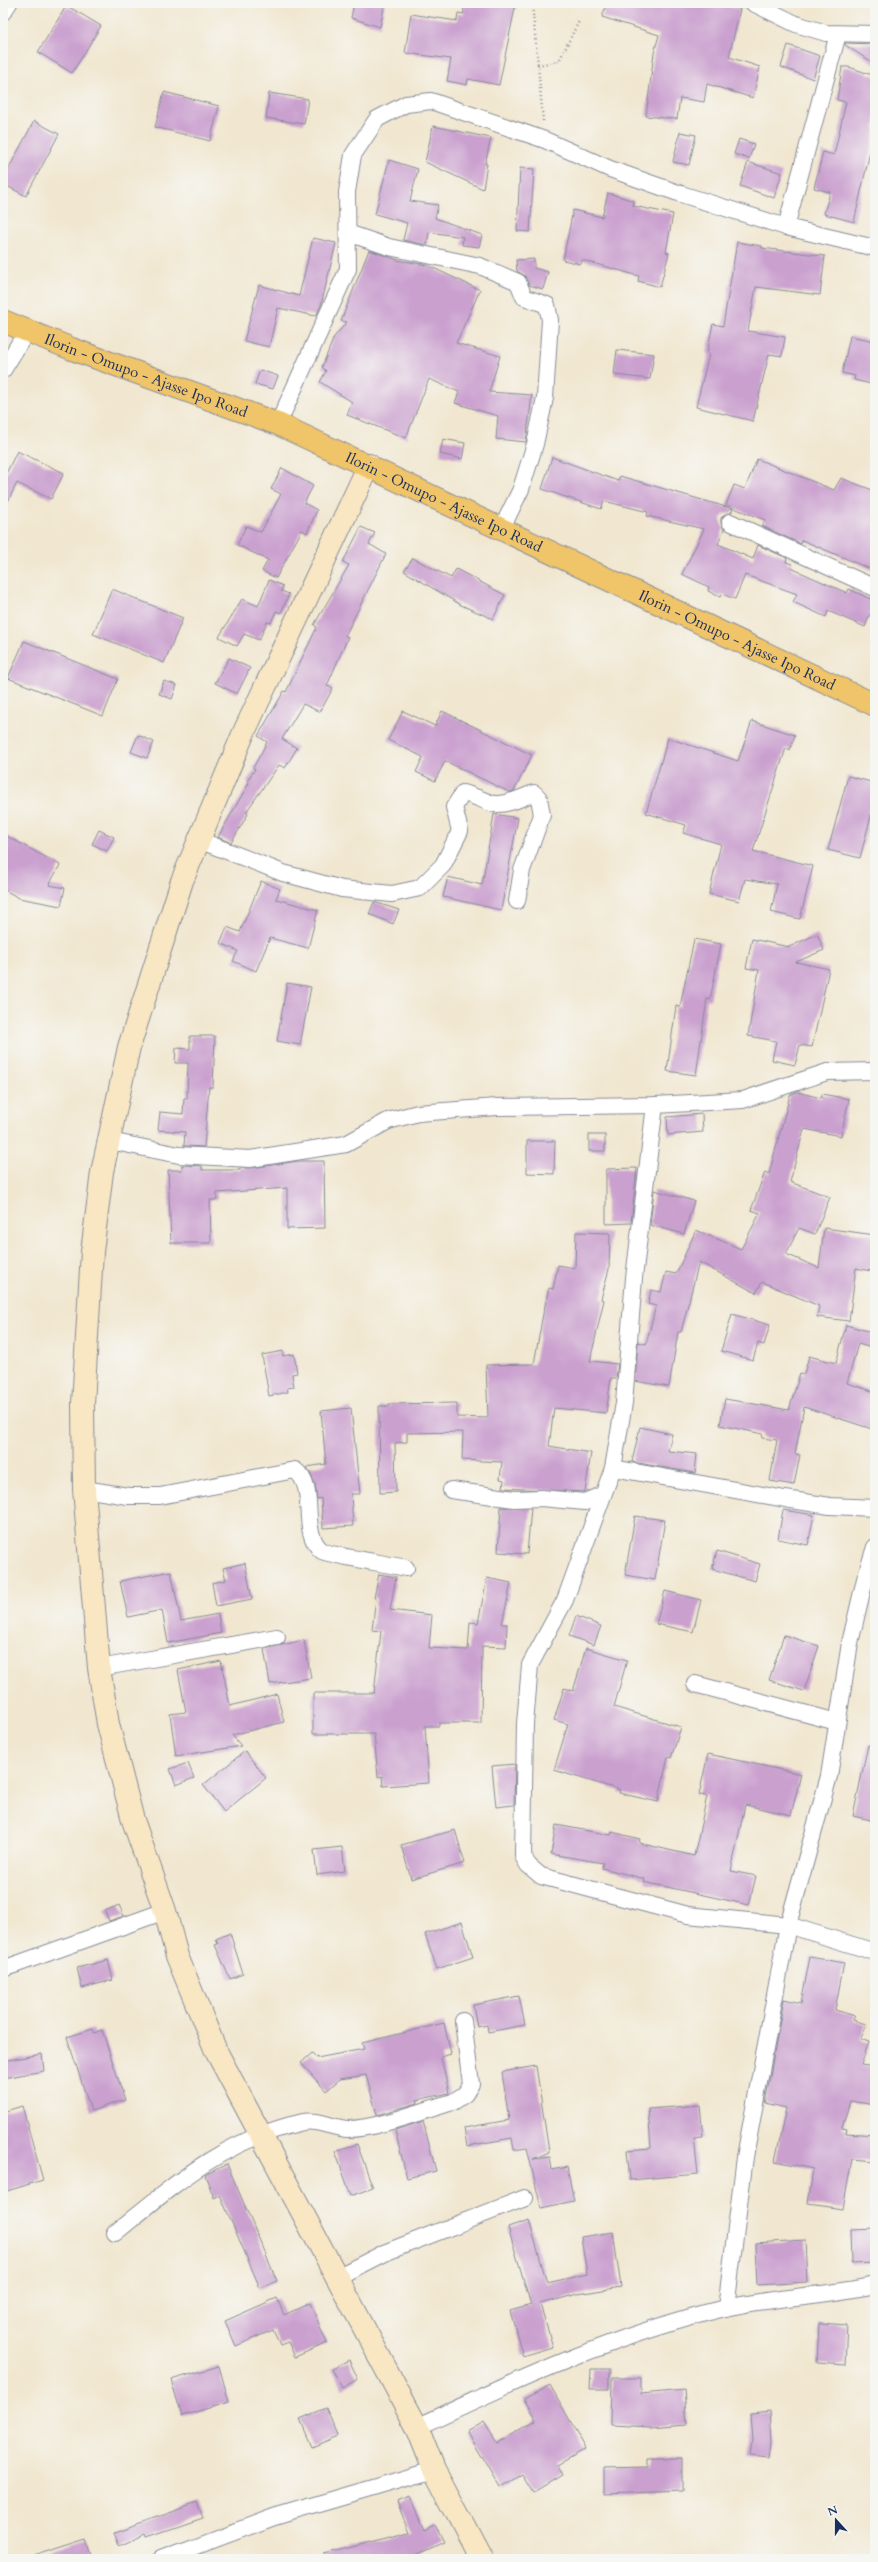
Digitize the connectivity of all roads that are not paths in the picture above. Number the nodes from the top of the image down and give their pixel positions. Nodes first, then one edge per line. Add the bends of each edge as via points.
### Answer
1 (9, 3) edge
2 (753, 3) edge
3 (3, 12) edge
4 (838, 34) junction
5 (875, 34) edge
6 (786, 227) junction
7 (348, 233) junction
8 (875, 248) edge
9 (3, 321) edge
10 (27, 331) junction
11 (3, 370) edge
12 (278, 424) junction
13 (369, 465) junction
14 (730, 522) dead end
15 (502, 528) junction
16 (875, 588) edge
17 (875, 705) edge
18 (199, 840) junction
19 (517, 901) dead end
20 (875, 1071) edge
21 (655, 1106) junction
22 (110, 1141) junction
23 (612, 1468) junction
24 (84, 1489) junction
25 (451, 1490) dead end
26 (602, 1495) junction
27 (875, 1508) edge
28 (875, 1547) edge
29 (406, 1568) dead end
30 (277, 1637) dead end
31 (99, 1668) junction
32 (694, 1684) dead end
33 (837, 1722) junction
34 (165, 1911) junction
35 (788, 1925) junction
36 (875, 1952) edge
37 (3, 1969) edge
38 (463, 2021) dead end
39 (261, 2134) junction
40 (525, 2198) dead end
41 (115, 2233) dead end
42 (337, 2277) junction
43 (875, 2284) edge
44 (726, 2308) junction
45 (417, 2427) junction
46 (434, 2470) junction
47 (162, 2559) edge
48 (481, 2559) edge

1 - 3 street
2 - 4 street via 796,24
4 - 5 street
4 - 6 street
6 - 7 street via 610,169 545,140 431,101 406,104 377,119 353,155 347,192
6 - 8 street
7 - 12 street via 348,269
7 - 15 street via 390,247 480,266 518,282 524,297 547,304 550,320 545,398 535,444 521,488
9 - 10 highway, Ilorin - Omupo - Ajasse Ipo Road
10 - 11 street
10 - 12 highway, Ilorin - Omupo - Ajasse Ipo Road
12 - 13 highway, Ilorin - Omupo - Ajasse Ipo Road
13 - 15 highway, Ilorin - Omupo - Ajasse Ipo Road
13 - 18 main road via 244,732
14 - 16 street
15 - 17 highway, Ilorin - Omupo - Ajasse Ipo Road
18 - 19 street via 283,873 342,889 392,894 420,888 443,865 460,830 454,807 463,793 476,795 495,804 517,800 534,793 539,798 542,815 522,870
18 - 22 main road via 182,880 129,1047
20 - 21 street via 827,1072 743,1100
21 - 22 street via 497,1107 418,1113 388,1121 346,1144 250,1159 179,1155
21 - 23 street via 634,1278 624,1403
22 - 24 main road via 102,1172 92,1252 83,1404
23 - 26 street
23 - 27 street via 785,1500
24 - 29 street via 134,1496 160,1496 295,1470 304,1483 312,1539 323,1552
24 - 31 main road
25 - 26 street via 514,1499 541,1498 586,1502
26 - 35 street via 565,1600 530,1665 525,1724 523,1856 528,1865 541,1876 688,1915
28 - 33 street via 850,1643
30 - 31 street
31 - 34 main road via 108,1724 133,1820
32 - 33 street
33 - 35 street via 828,1776
34 - 37 street
34 - 39 main road via 177,1956 216,2051
35 - 36 street
35 - 44 street via 745,2157
38 - 39 street via 471,2084 465,2094 453,2102 368,2126 347,2129 305,2122
39 - 41 street via 207,2160
39 - 42 main road
40 - 42 street via 384,2253
42 - 45 main road
43 - 44 street
44 - 45 street via 640,2332 516,2380
45 - 46 main road
46 - 47 street via 274,2517
46 - 48 main road

